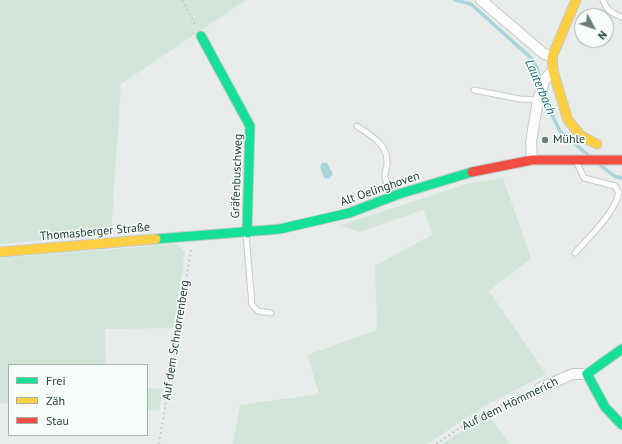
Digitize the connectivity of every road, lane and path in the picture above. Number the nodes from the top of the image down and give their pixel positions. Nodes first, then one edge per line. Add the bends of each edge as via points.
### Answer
1 (182, 0) edge
2 (481, 0) edge
3 (576, 0) edge
4 (603, 0) edge
5 (621, 17) dead end
6 (201, 36) joint
7 (552, 57) junction
8 (552, 71) junction
9 (474, 90) dead end
10 (538, 100) junction
11 (357, 126) dead end
12 (597, 144) dead end
13 (575, 159) junction
14 (532, 160) junction
15 (622, 160) edge
16 (391, 197) junction
17 (247, 233) junction
18 (193, 237) junction
19 (0, 252) edge
20 (575, 253) dead end
21 (271, 313) dead end
22 (622, 349) edge
23 (587, 374) junction
24 (540, 388) joint
25 (622, 425) edge
26 (159, 444) edge
27 (436, 444) edge

1 - 6 path
2 - 7 street via 543,53
3 - 7 main road
4 - 5 lane via 611,12
6 - 17 main road, Gräfenbuschweg via 250,126
7 - 8 main road
8 - 10 street via 545,79
8 - 12 main road via 568,120 581,136
9 - 10 lane
10 - 14 street via 531,142
11 - 16 lane via 384,149 387,157 385,175
13 - 14 main road, Alt Oelinghoven
13 - 15 main road, Alt Oelinghoven
13 - 20 lane via 584,178 615,186 619,193 599,226
14 - 16 main road, Alt Oelinghoven via 470,172
16 - 17 main road, Alt Oelinghoven via 349,213 280,229
17 - 18 main road, Alt Oelinghoven
17 - 21 lane via 252,305 258,311
18 - 19 main road, Thomasberger Straße
18 - 26 path, Auf dem Schnorrenberg
22 - 23 main road
23 - 24 street, Auf dem Hömmerich via 573,374
23 - 25 main road via 605,407
24 - 27 path, Auf dem Hömmerich via 472,420

